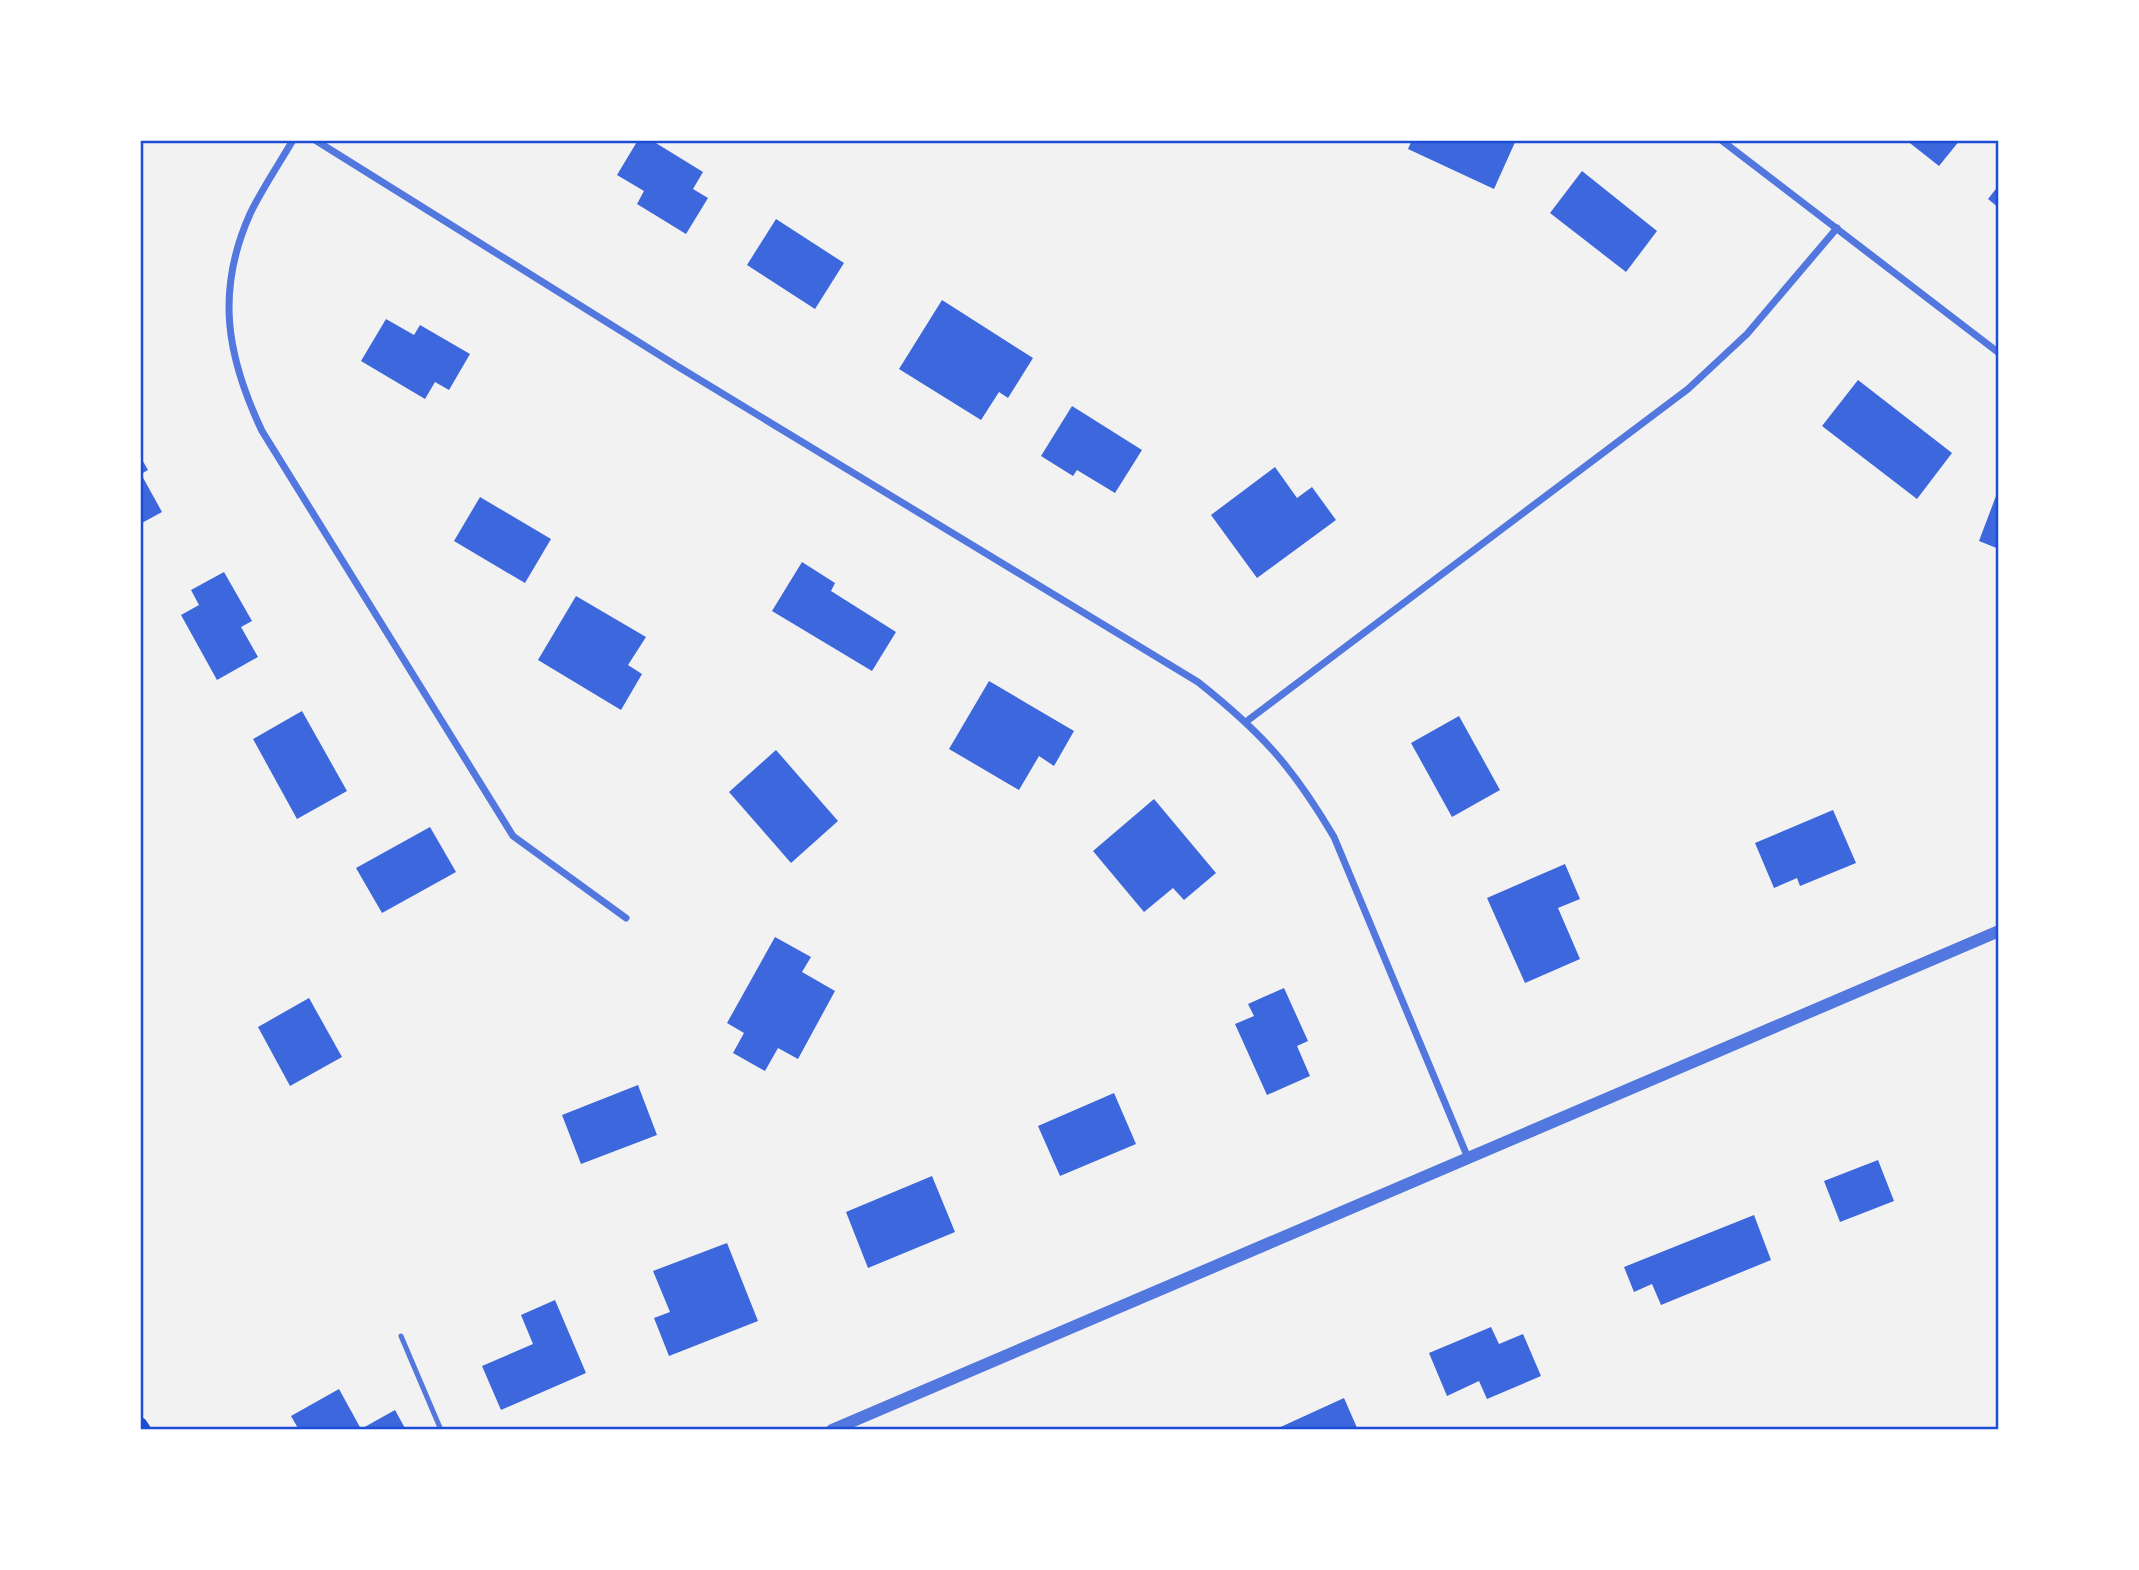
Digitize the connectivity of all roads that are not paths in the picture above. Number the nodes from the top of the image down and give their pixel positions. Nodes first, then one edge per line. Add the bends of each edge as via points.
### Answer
1 (293, 140) edge
2 (315, 140) edge
3 (1721, 140) edge
4 (1837, 228) junction
5 (1999, 353) edge
6 (1247, 721) junction
7 (626, 918) dead end
8 (1999, 931) edge
9 (1468, 1158) junction
10 (401, 1336) dead end
11 (140, 1424) edge
12 (144, 1430) edge
13 (441, 1430) edge
14 (832, 1430) edge

1 - 7 street via 250,214 236,254 229,298 230,341 241,387 262,431 513,836
2 - 6 street via 1198,682
3 - 4 street
4 - 5 street
4 - 6 street via 1748,334 1688,389
6 - 9 street via 1306,789 1334,837
8 - 9 street
9 - 14 street
10 - 13 lane
11 - 12 main road

